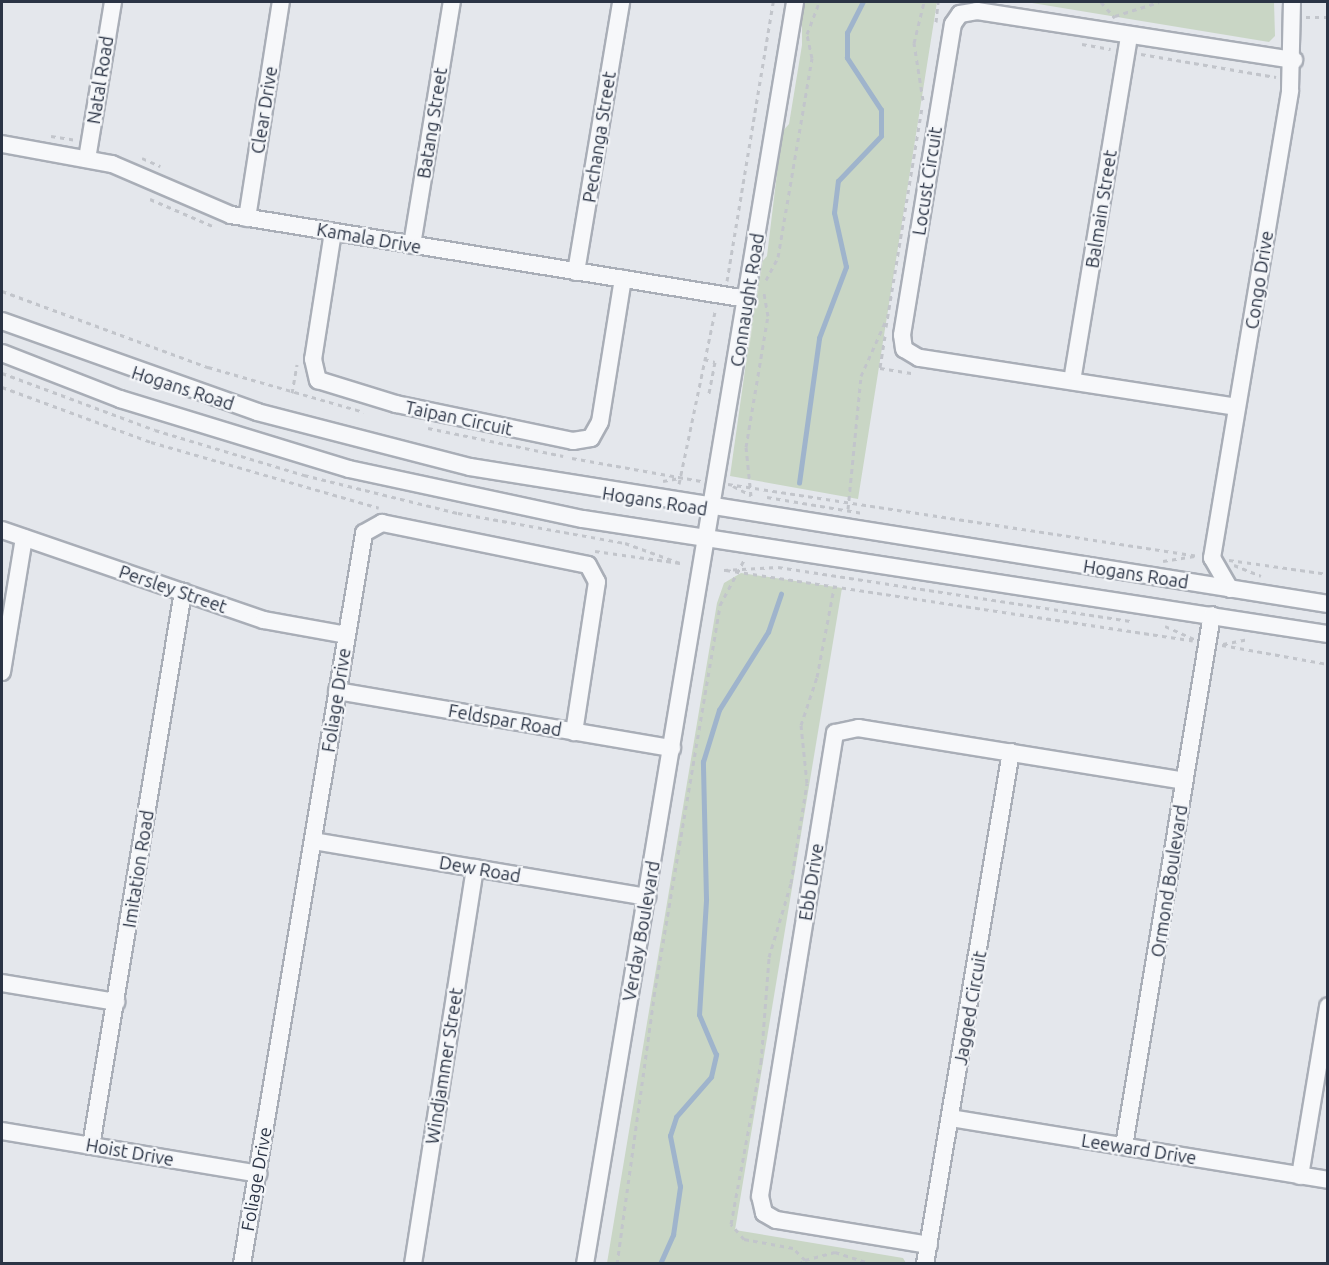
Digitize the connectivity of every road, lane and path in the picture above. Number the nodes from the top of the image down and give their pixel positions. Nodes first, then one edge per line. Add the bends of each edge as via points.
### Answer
1 (113, 2) edge
2 (281, 2) edge
3 (452, 2) edge
4 (621, 2) edge
5 (773, 2) edge
6 (795, 2) edge
7 (819, 2) edge
8 (924, 2) edge
9 (1159, 2) edge
10 (1292, 2) edge
11 (1115, 16) dead end
12 (1078, 44) dead end
13 (1128, 44) junction
14 (1294, 60) junction
15 (1292, 79) junction
16 (77, 128) dead end
17 (2, 144) edge
18 (79, 157) junction
19 (247, 218) junction
20 (333, 232) junction
21 (412, 245) junction
22 (576, 272) junction
23 (623, 279) junction
24 (753, 290) junction
25 (715, 311) dead end
26 (2, 321) edge
27 (2, 352) edge
28 (704, 358) junction
29 (1072, 381) junction
30 (2, 387) edge
31 (709, 393) dead end
32 (1238, 407) junction
33 (682, 478) junction
34 (650, 481) dead end
35 (731, 485) dead end
36 (750, 486) junction
37 (849, 500) junction
38 (675, 504) junction
39 (710, 509) junction
40 (848, 509) dead end
41 (386, 510) dead end
42 (749, 515) junction
43 (2, 530) edge
44 (671, 532) junction
45 (24, 538) junction
46 (707, 538) junction
47 (746, 544) junction
48 (582, 549) dead end
49 (667, 557) dead end
50 (1212, 558) junction
51 (680, 563) dead end
52 (743, 566) junction
53 (738, 574) junction
54 (1328, 574) edge
55 (1274, 578) dead end
56 (1180, 581) junction
57 (834, 588) junction
58 (1230, 589) junction
59 (183, 592) junction
60 (697, 598) joint
61 (1328, 604) edge
62 (1212, 615) junction
63 (1143, 623) dead end
64 (1155, 624) dead end
65 (1328, 634) edge
66 (347, 635) junction
67 (1258, 640) dead end
68 (1328, 664) edge
69 (2, 672) edge
70 (338, 691) junction
71 (574, 732) junction
72 (672, 748) junction
73 (1011, 752) junction
74 (1184, 782) junction
75 (313, 841) junction
76 (475, 868) junction
77 (647, 897) junction
78 (2, 983) edge
79 (116, 1002) junction
80 (1328, 1005) edge
81 (950, 1118) junction
82 (2, 1131) edge
83 (91, 1146) junction
84 (1124, 1146) junction
85 (258, 1174) junction
86 (1300, 1176) junction
87 (1328, 1180) edge
88 (929, 1245) junction
89 (805, 1260) junction
90 (242, 1263) edge
91 (413, 1263) edge
92 (585, 1263) edge
93 (617, 1263) edge
94 (799, 1263) edge
95 (871, 1263) edge
96 (925, 1263) edge

1 - 18 street, Natal Road
2 - 19 street, Clear Drive
3 - 21 street, Batang Street
4 - 22 street, Pechanga Street
5 - 24 path via 727,281
6 - 24 street, Connaught Road
7 - 24 path via 807,34 812,58 778,258
8 - 37 path via 914,43 923,100 887,318 861,376
9 - 11 path
10 - 14 street, Congo Drive
12 - 13 path
13 - 14 street, Locust Circuit
13 - 15 path
13 - 29 street, Balmain Street
13 - 29 street, Locust Circuit via 977,11 960,14 953,24 934,132 902,335 904,349 919,358
14 - 15 street, Congo Drive
15 - 32 street, Congo Drive
16 - 18 path
17 - 18 street, Kamala Drive
18 - 19 street, Kamala Drive via 138,174 201,206
19 - 20 street, Kamala Drive
20 - 21 street, Kamala Drive
20 - 23 street, Taipan Circuit via 312,359 318,380 396,404 573,441 591,438 600,422
21 - 22 street, Kamala Drive
22 - 23 street, Kamala Drive
23 - 24 street, Kamala Drive
24 - 36 path via 768,316 746,447
24 - 39 street, Connaught Road
25 - 28 path
26 - 38 street, Hogans Road via 189,391 335,434 493,472
27 - 44 street, Hogans Road via 120,399 349,469
28 - 31 path via 715,362
28 - 33 path
29 - 32 street, Locust Circuit
30 - 41 path via 189,454
32 - 50 street, Congo Drive
33 - 34 path
33 - 38 path
35 - 36 path
36 - 37 path
36 - 42 path
37 - 40 path
37 - 50 path
38 - 39 street, Hogans Road
39 - 42 street, Hogans Road
39 - 46 street, Connaught Road
42 - 56 street, Hogans Road
43 - 45 street, Persley Street
44 - 46 street, Hogans Road
44 - 49 path
45 - 59 street, Persley Street
45 - 69 street
46 - 47 street, Hogans Road
46 - 60 street, Connaught Road
47 - 52 path
47 - 62 street, Hogans Road
48 - 51 path
50 - 54 path
50 - 55 path
50 - 56 street
50 - 58 street
52 - 53 path
52 - 53 path via 724,570
52 - 63 path
53 - 57 path
53 - 93 path via 720,605 654,996
56 - 58 street, Hogans Road
57 - 64 path via 1196,641
57 - 89 path via 817,677 801,725 807,783 791,883 769,957 764,1040 731,1224 744,1239 783,1242
58 - 61 street, Hogans Road
59 - 66 street, Persley Street via 264,620
59 - 79 street, Imitation Road
60 - 72 street, Verday Boulevard
62 - 65 street, Hogans Road
62 - 74 street, Ormond Boulevard
66 - 70 street, Foliage Drive
66 - 71 street, Foliage Drive via 364,533 382,523 588,565 597,582
67 - 68 path via 1222,645
70 - 71 street, Feldspar Road
70 - 75 street, Foliage Drive
71 - 72 street, Feldspar Road
72 - 77 street, Verday Boulevard
73 - 74 street, Ebb Drive
73 - 81 street, Jagged Circuit
73 - 88 street, Ebb Drive via 858,728 835,733 760,1196 764,1213 776,1220
74 - 84 street, Ormond Boulevard
75 - 76 street, Dew Road
75 - 85 street, Foliage Drive
76 - 77 street, Dew Road
76 - 91 street, Windjammer Street
77 - 92 street, Verday Boulevard
78 - 79 street
79 - 83 street, Imitation Road
80 - 86 street
81 - 84 street, Leeward Drive
81 - 88 street, Jagged Circuit
82 - 83 street, Hoist Drive
83 - 85 street, Hoist Drive
84 - 86 street, Leeward Drive
85 - 90 street, Foliage Drive
86 - 87 street, Leeward Drive
88 - 96 street, Jagged Circuit
89 - 94 path
89 - 95 path via 835,1252

